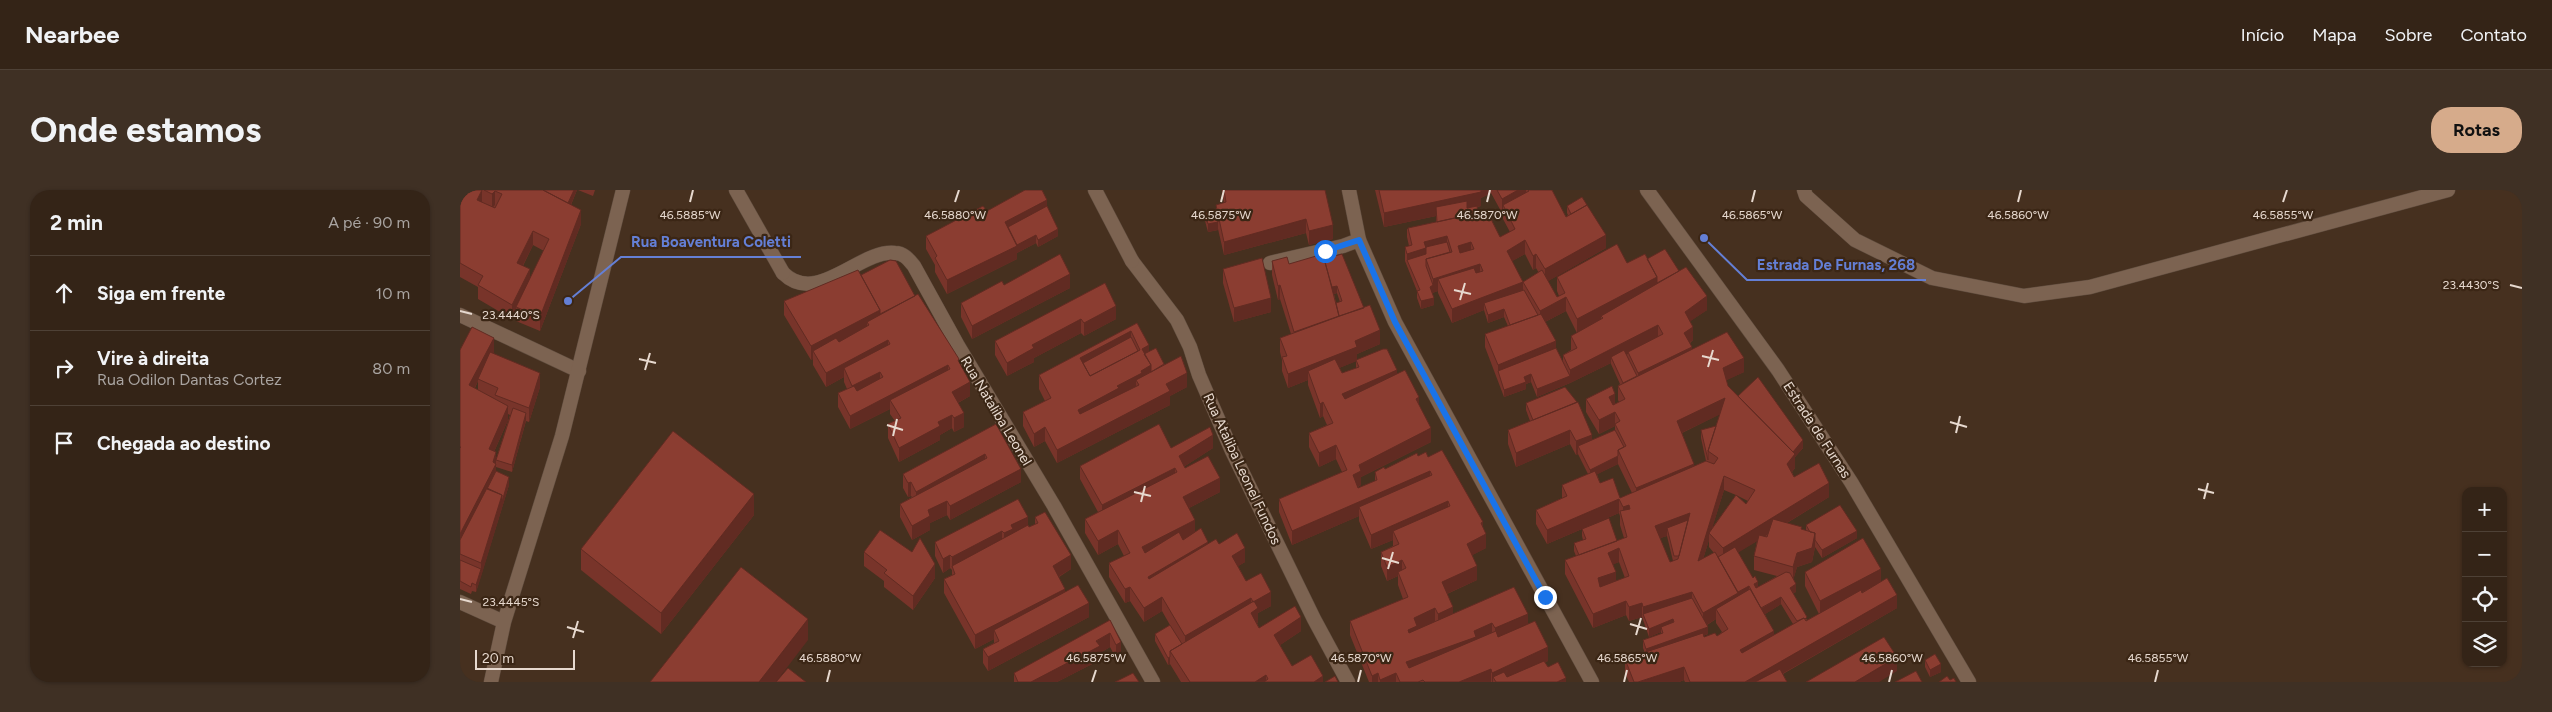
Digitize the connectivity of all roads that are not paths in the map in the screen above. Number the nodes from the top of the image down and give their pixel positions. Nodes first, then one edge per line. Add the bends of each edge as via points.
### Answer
1 (623, 190) edge
2 (736, 190) edge
3 (1095, 190) edge
4 (1348, 190) edge
5 (1647, 190) edge
6 (1804, 190) edge
7 (2448, 190) edge
8 (1359, 240) junction
9 (1270, 263) edge
10 (460, 314) edge
11 (579, 371) junction
12 (460, 602) edge
13 (504, 622) junction
14 (491, 682) edge
15 (1153, 682) edge
16 (1348, 682) edge
17 (1592, 682) edge
18 (1969, 682) edge

1 - 11 street
2 - 15 street, Rua Nataliba Leonel via 783,273 791,281 802,285 816,283 895,252 914,266
3 - 16 street, Rua Ataliba Leonel Fundos via 1132,261 1177,320 1232,451
4 - 8 street
5 - 18 street, Estrada de Furnas via 1784,378 1851,482
6 - 7 street via 1806,196 1855,240 1932,278 2024,296 2090,287
8 - 9 street
8 - 17 street via 1395,322
10 - 11 street
11 - 13 street
12 - 13 street
13 - 14 street

